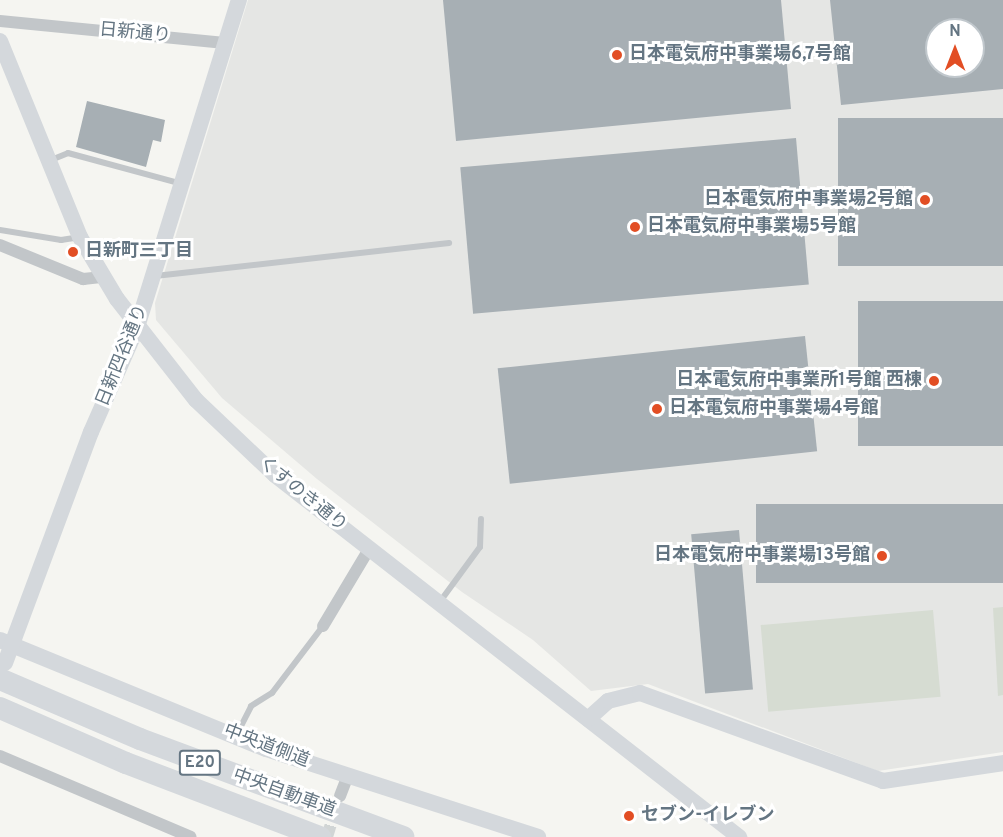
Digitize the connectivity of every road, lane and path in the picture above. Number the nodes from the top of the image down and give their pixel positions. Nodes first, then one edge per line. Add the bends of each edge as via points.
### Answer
1 (239, 0) edge
2 (0, 21) edge
3 (0, 41) edge
4 (225, 43) junction
5 (47, 162) junction
6 (182, 184) junction
7 (0, 230) edge
8 (80, 237) junction
9 (448, 243) dead end
10 (0, 245) edge
11 (154, 276) junction
12 (102, 277) junction
13 (137, 327) junction
14 (481, 519) dead end
15 (369, 549) junction
16 (439, 604) junction
17 (323, 626) joint
18 (6, 642) edge
19 (3, 671) edge
20 (0, 708) edge
21 (588, 719) junction
22 (236, 736) junction
23 (0, 756) edge
24 (1003, 764) edge
25 (347, 778) junction
26 (340, 796) tunnel mouth
27 (191, 837) edge
28 (320, 837) edge
29 (403, 837) edge
30 (538, 837) edge
31 (739, 837) edge

1 - 4 street
2 - 4 street, 日新通り
3 - 5 street, くすのき通り
4 - 6 street, 日新四谷通り
5 - 6 lane via 68,153
5 - 8 street, くすのき通り
6 - 11 street, 日新四谷通り
7 - 8 lane via 61,240
8 - 12 street, くすのき通り
9 - 11 lane
10 - 12 street via 83,279
11 - 13 street, 日新四谷通り
12 - 13 street, くすのき通り
13 - 15 street, くすのき通り via 221,426
13 - 18 street, 日新四谷通り
14 - 16 lane via 480,547
15 - 16 street, くすのき通り
15 - 17 street
16 - 21 street, くすのき通り
17 - 22 lane via 272,693 251,706
18 - 19 street, 日新四谷通り
18 - 22 street, 中央道側道
19 - 29 highway, 中央自動車道 / E20 via 140,739
20 - 28 highway, 中央自動車道 / E20 via 126,763
21 - 24 street via 608,700 640,693 883,781
21 - 31 street, くすのき通り
22 - 25 street, 中央道側道
23 - 27 street
25 - 26 street
25 - 30 street, 中央道側道

